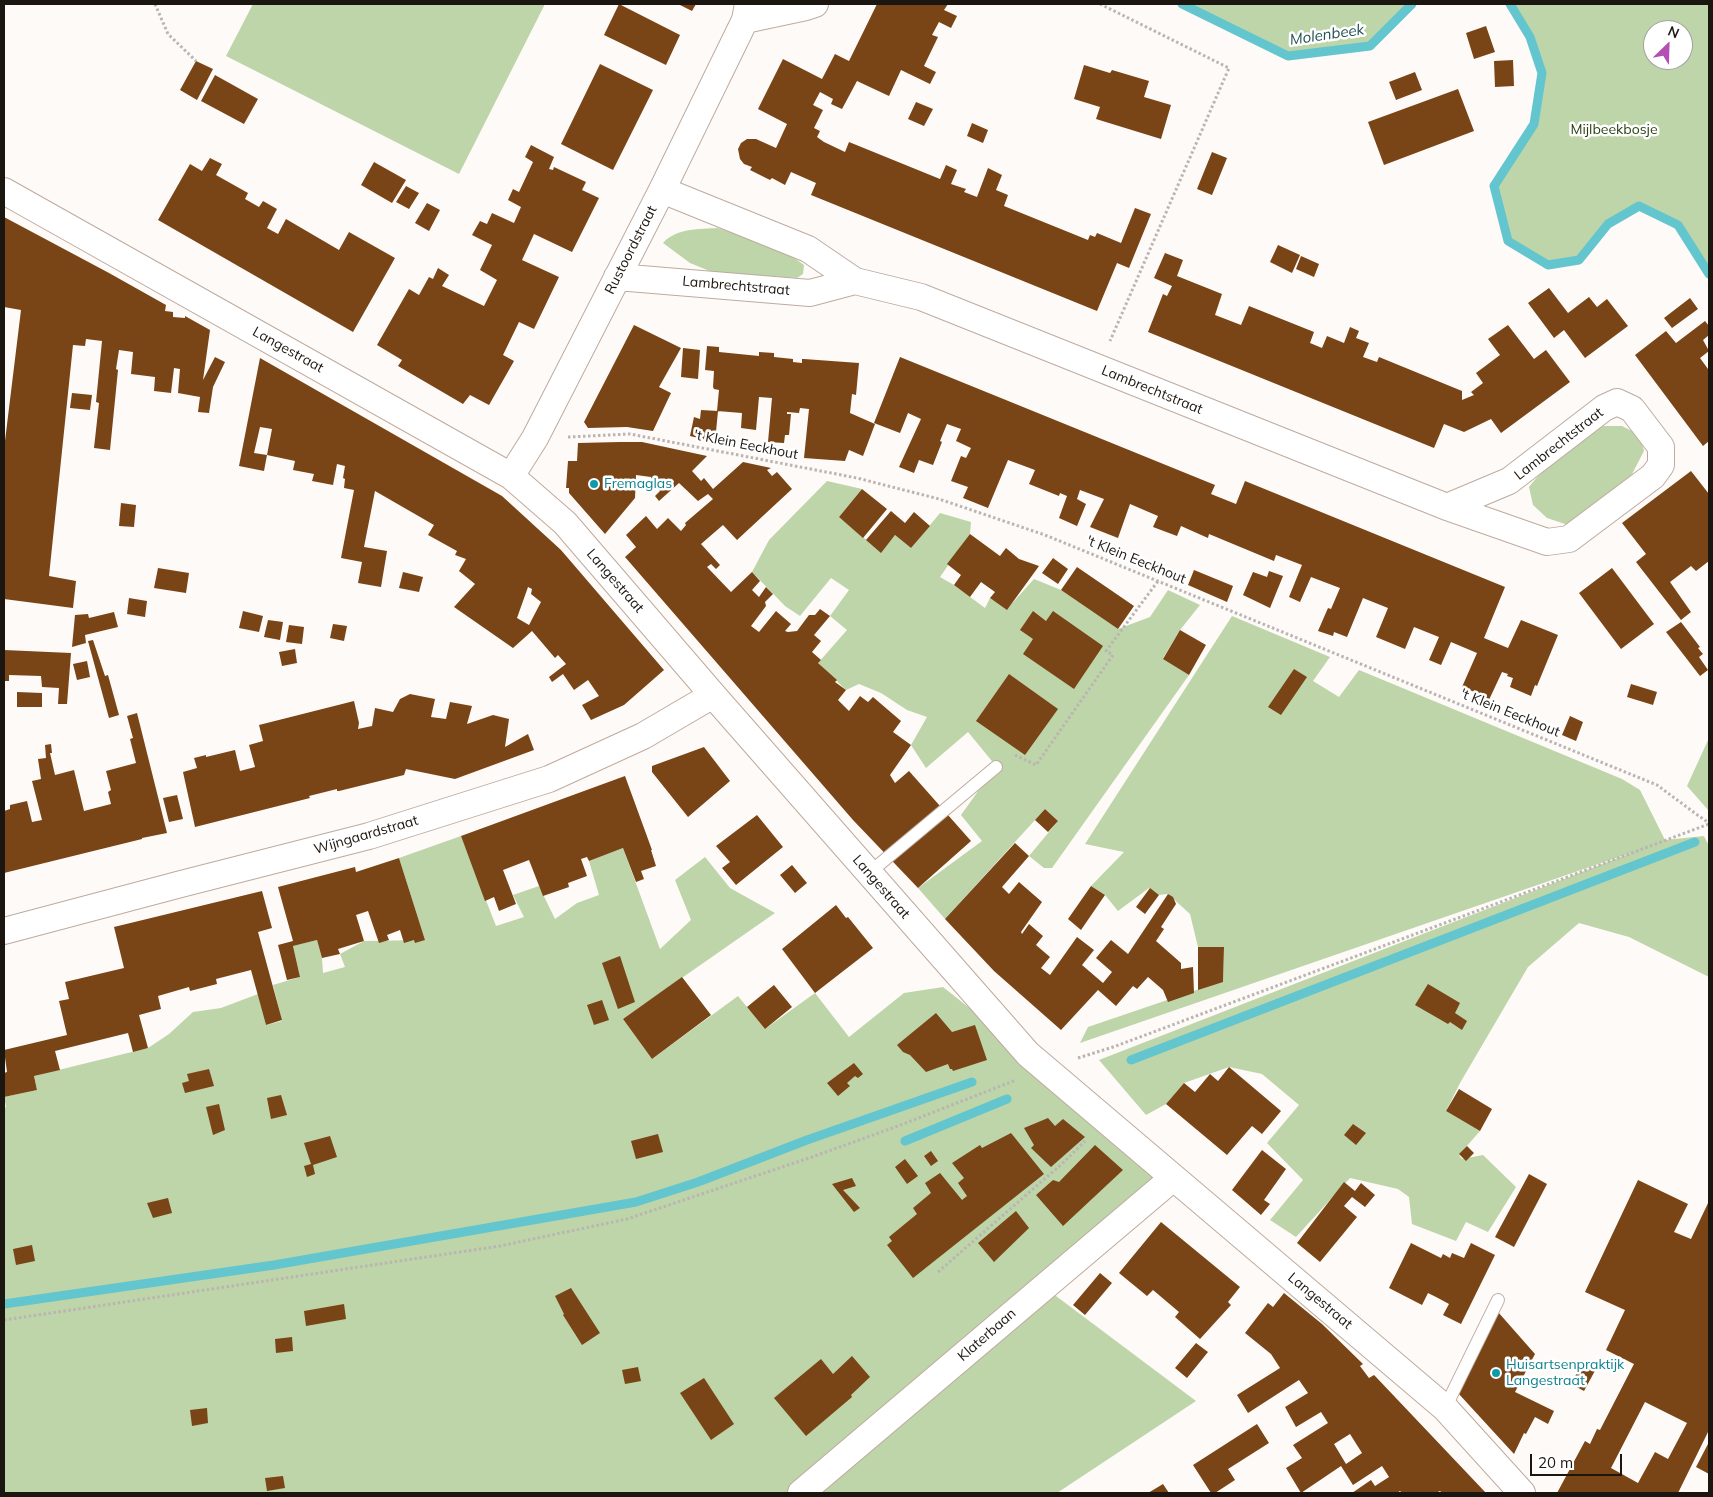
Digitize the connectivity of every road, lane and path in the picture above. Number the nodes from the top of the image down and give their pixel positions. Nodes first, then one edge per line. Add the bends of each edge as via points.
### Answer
1 (155, 4) edge
2 (815, 4) edge
3 (1100, 4) edge
4 (746, 12) edge
5 (196, 61) dead end
6 (662, 190) junction
7 (4, 191) edge
8 (617, 278) junction
9 (855, 281) junction
10 (1098, 368) junction
11 (534, 438) junction
12 (511, 476) junction
13 (1447, 507) junction
14 (1158, 580) junction
15 (713, 695) junction
16 (996, 766) joint
17 (1709, 823) edge
18 (869, 873) junction
19 (4, 931) edge
20 (1046, 1068) junction
21 (1107, 1120) junction
22 (1173, 1178) junction
23 (938, 1272) dead end
24 (1498, 1300) dead end
25 (4, 1320) edge
26 (1445, 1408) junction
27 (801, 1493) edge
28 (1522, 1493) edge

1 - 5 path via 168,34
2 - 4 street, Rustoordstraat via 806,8
3 - 10 path via 1229,68
4 - 6 street, Rustoordstraat
6 - 8 street, Rustoordstraat
6 - 9 street, Lambrechtstraat via 808,250
7 - 12 street, Langestraat
8 - 9 street, Lambrechtstraat via 810,293
8 - 11 street, Rustoordstraat
9 - 10 street, Lambrechtstraat via 921,297
10 - 13 street, Lambrechtstraat
11 - 12 street, Rustoordstraat
11 - 14 path, 't Klein Eeckhout via 630,434 857,478 1004,520
12 - 15 street, Langestraat via 566,524
13 - 13 street, Lambrechtstraat via 1547,542 1569,539 1653,476 1660,465 1661,447 1632,408 1617,402 1604,408 1510,481
14 - 16 path via 1106,651 1113,655 1036,765 1016,754 998,769
14 - 17 path, 't Klein Eeckhout via 1657,785
15 - 18 street, Langestraat
15 - 19 street, Wijngaardstraat via 643,736 549,779 369,836
16 - 18 lane
17 - 20 path via 1116,1046
18 - 20 street, Langestraat via 1028,1054
20 - 21 street, Langestraat
20 - 25 path via 821,1154 627,1219 500,1246
21 - 22 street, Langestraat
21 - 23 path
22 - 26 street, Langestraat
22 - 27 street, Klaterbaan
24 - 26 lane
26 - 28 street, Langestraat

